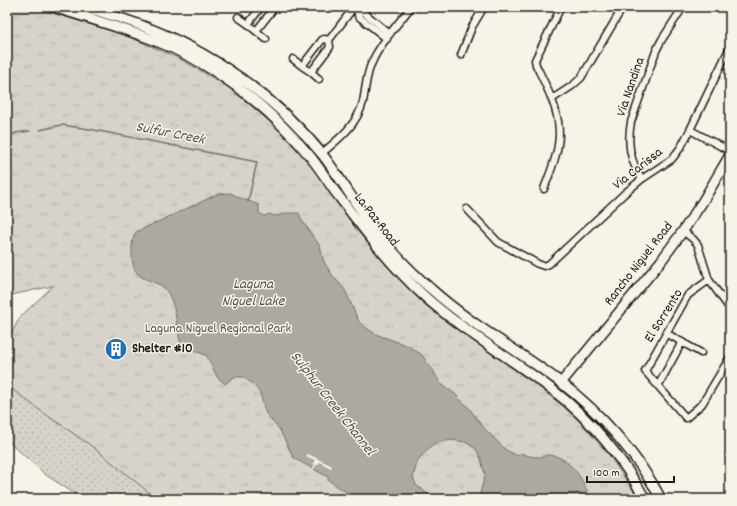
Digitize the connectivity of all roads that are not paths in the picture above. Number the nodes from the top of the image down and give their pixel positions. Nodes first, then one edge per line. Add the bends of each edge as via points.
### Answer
1 (53, 7) edge
2 (85, 7) edge
3 (261, 7) edge
4 (275, 7) edge
5 (411, 7) edge
6 (484, 7) edge
7 (561, 7) edge
8 (623, 7) edge
9 (683, 7) edge
10 (354, 8) edge
11 (238, 17) dead end
12 (248, 24) junction
13 (256, 31) junction
14 (389, 36) junction
15 (266, 39) dead end
16 (329, 40) junction
17 (730, 46) edge
18 (461, 56) dead end
19 (293, 59) dead end
20 (302, 66) junction
21 (311, 72) junction
22 (319, 79) dead end
23 (552, 99) junction
24 (273, 117) junction
25 (690, 130) junction
26 (730, 150) edge
27 (321, 154) junction
28 (730, 155) edge
29 (642, 179) junction
30 (544, 189) dead end
31 (344, 202) junction
32 (467, 209) dead end
33 (683, 231) junction
34 (709, 280) junction
35 (730, 309) edge
36 (666, 333) junction
37 (682, 342) junction
38 (496, 349) junction
39 (701, 353) dead end
40 (730, 357) edge
41 (561, 383) junction
42 (658, 386) junction
43 (589, 423) junction
44 (645, 499) edge
45 (661, 499) edge

1 - 24 main road, La Paz Road via 151,39 187,55 224,77
2 - 27 main road, La Paz Road via 141,25 203,54 240,78 283,113
3 - 12 street
4 - 13 street
5 - 14 street
6 - 18 street via 472,27
7 - 23 street via 536,60
8 - 23 street via 581,78
9 - 29 street, Via Nandina via 656,51 631,122 631,158
10 - 14 street via 358,16
10 - 16 street
11 - 12 street
12 - 13 street
13 - 15 street
14 - 27 street via 372,60 363,102 355,119 344,135
16 - 20 street via 322,40
16 - 21 street via 330,47
17 - 25 street, Via Carissa
19 - 20 street
20 - 21 street
21 - 22 street
23 - 30 street via 559,122 558,145
24 - 27 main road via 281,118 314,152
24 - 31 main road, La Paz Road via 309,155
25 - 26 street
25 - 29 street, Via Carissa via 672,159
27 - 31 main road via 322,162 344,196
27 - 41 main road, La Paz Road via 372,226 417,276 465,317
28 - 33 main road, Rancho Niguel Road
29 - 32 street, Via Carissa via 544,266 498,242
31 - 38 main road, La Paz Road via 380,251 408,281 452,320
33 - 34 street via 698,246
33 - 41 main road, Rancho Niguel Road
34 - 35 street
34 - 36 street, El Sorrento via 688,295
36 - 37 street
36 - 42 street, El Sorrento via 644,371
37 - 39 street
37 - 42 street
38 - 41 main road via 507,352 548,380
38 - 43 main road, La Paz Road via 556,393
40 - 42 street via 702,404 686,418
41 - 43 main road via 567,396 589,418
41 - 45 main road, La Paz Road via 615,433 643,469
43 - 44 main road, La Paz Road via 631,475

